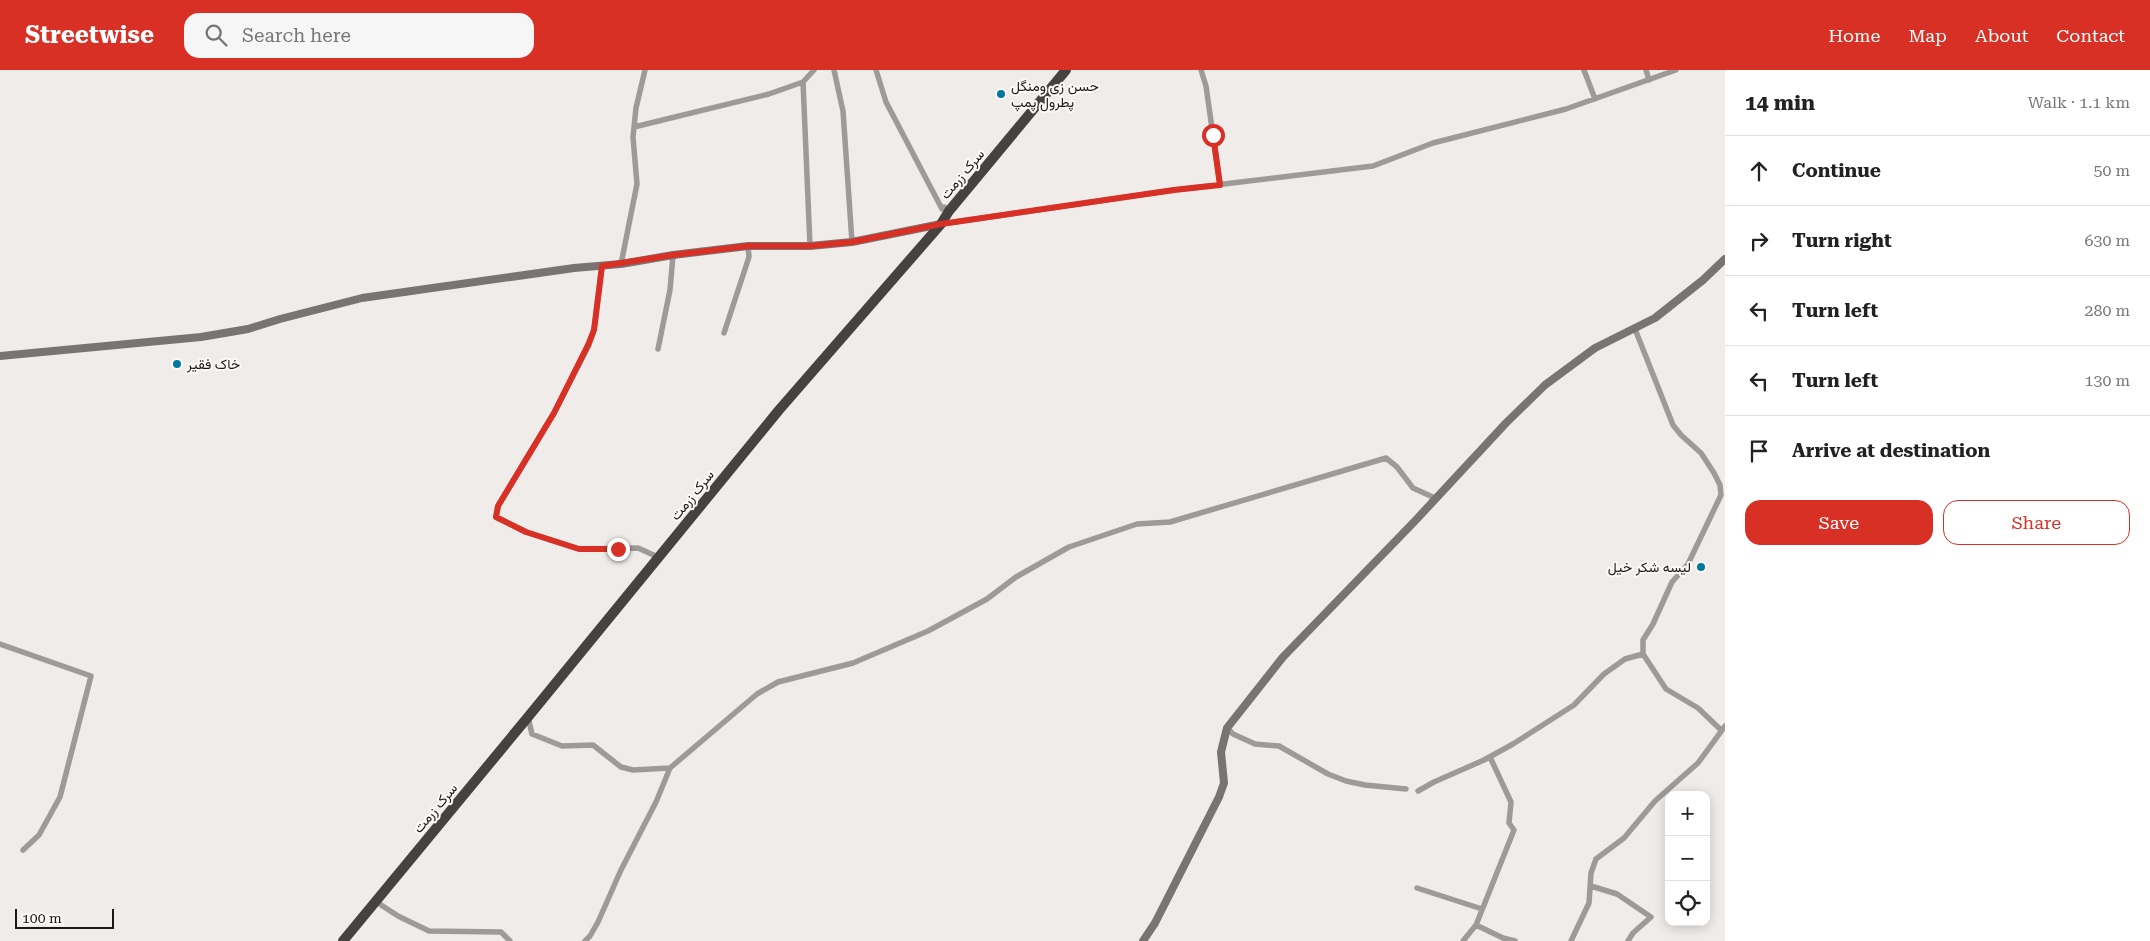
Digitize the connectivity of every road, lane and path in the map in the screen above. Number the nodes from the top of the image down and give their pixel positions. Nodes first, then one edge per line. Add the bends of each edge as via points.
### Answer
1 (645, 70) edge
2 (814, 70) edge
3 (834, 70) edge
4 (876, 70) edge
5 (1066, 70) edge
6 (1201, 70) edge
7 (1584, 70) edge
8 (1646, 70) edge
9 (1676, 70) edge
10 (1649, 80) junction
11 (803, 82) junction
12 (1594, 99) junction
13 (634, 127) junction
14 (1220, 185) junction
15 (949, 211) junction
16 (941, 224) junction
17 (852, 242) junction
18 (748, 246) junction
19 (810, 246) junction
20 (673, 255) junction
21 (1725, 259) edge
22 (621, 264) junction
23 (602, 266) junction
24 (1636, 329) junction
25 (724, 333) dead end
26 (658, 349) dead end
27 (0, 356) edge
28 (1435, 498) junction
29 (658, 558) junction
30 (0, 644) edge
31 (1643, 654) junction
32 (528, 717) junction
33 (1227, 728) junction
34 (1723, 728) edge
35 (1490, 757) junction
36 (670, 768) junction
37 (1406, 789) dead end
38 (1418, 791) dead end
39 (23, 850) dead end
40 (1591, 886) junction
41 (1418, 888) dead end
42 (375, 901) junction
43 (1482, 909) junction
44 (1476, 925) junction
45 (343, 941) edge
46 (510, 941) edge
47 (585, 941) edge
48 (1143, 941) edge
49 (1463, 941) edge
50 (1515, 941) edge
51 (1571, 941) edge
52 (1628, 941) edge

1 - 13 street
2 - 11 street
3 - 17 street via 843,111
4 - 15 street via 886,102 942,209
5 - 15 highway, سرک زرمت
6 - 14 street
7 - 12 street
8 - 10 street
9 - 10 street
10 - 12 street
11 - 13 street via 769,94
11 - 19 street
12 - 14 street via 1433,143 1373,166
13 - 22 street via 637,184
14 - 16 street
15 - 16 highway, سرک زرمت
16 - 17 street
16 - 29 highway, سرک زرمت via 778,410
17 - 19 street
18 - 19 street
18 - 20 street
18 - 25 street via 749,257
20 - 22 street
20 - 26 street via 670,290
21 - 24 street via 1655,318
22 - 23 street
23 - 27 street via 362,298 248,329 201,338
23 - 29 street via 594,330 588,345 554,413 498,506 496,517 526,532 579,549 638,548
24 - 28 street via 1594,348 1545,385
24 - 31 street via 1673,425 1701,453 1720,485 1721,495 1688,564 1672,582 1643,640
28 - 33 street via 1283,657
28 - 36 street via 1414,488 1386,458 1170,522 1137,524 1069,547 1016,577 987,599 928,631 853,663 778,682 757,694
29 - 32 highway, سرک زرمت
30 - 39 street via 90,676 60,797 39,835
31 - 34 street via 1666,689 1698,708 1716,728
31 - 35 street via 1625,660 1604,674 1574,704
32 - 36 street via 532,734 562,746 593,745 621,767 633,770
32 - 42 highway, سرک زرمت
33 - 37 street via 1255,744 1279,746 1346,781
33 - 48 street via 1221,752 1224,783 1219,798
34 - 40 street via 1698,763 1655,801 1624,838 1596,859
35 - 38 street
35 - 43 street via 1511,802 1509,823 1514,830
36 - 47 street via 598,922
40 - 51 street via 1589,903
40 - 52 street via 1616,894 1651,917
41 - 43 street
42 - 45 highway, سرک زرمت
42 - 46 street via 429,931 501,932
43 - 44 street
44 - 49 street
44 - 50 street

